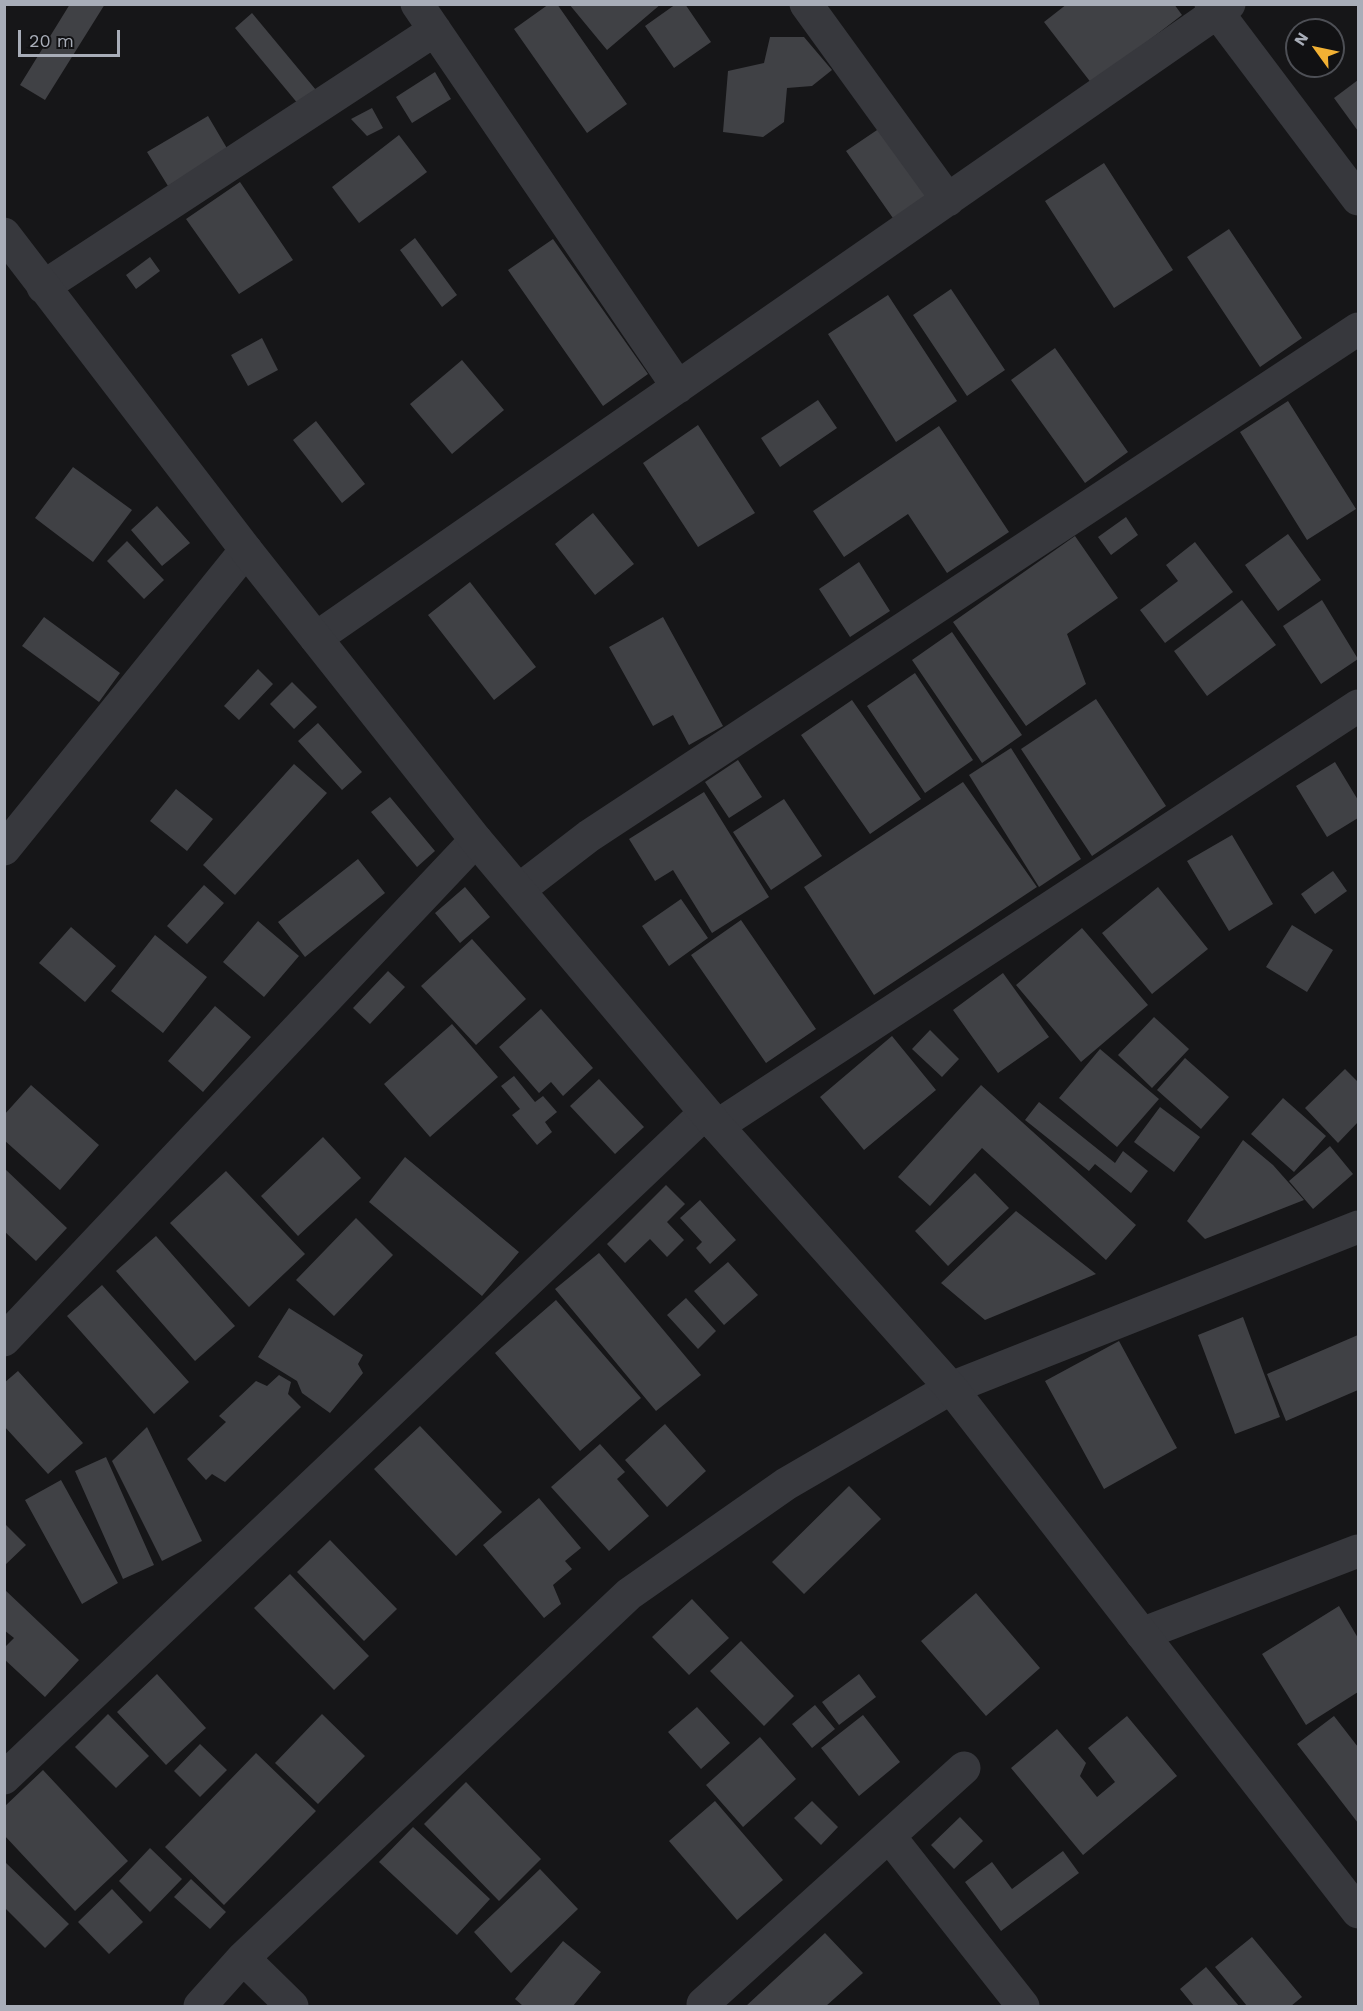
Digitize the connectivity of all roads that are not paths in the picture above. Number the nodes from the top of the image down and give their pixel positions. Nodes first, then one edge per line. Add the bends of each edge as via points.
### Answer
1 (806, 4) edge
2 (1219, 7) edge
3 (426, 17) edge
4 (1359, 199) edge
5 (948, 200) junction
6 (4, 234) edge
7 (43, 287) junction
8 (1359, 330) edge
9 (678, 387) junction
10 (246, 550) junction
11 (316, 638) junction
12 (1359, 706) edge
13 (476, 840) junction
14 (4, 849) edge
15 (520, 889) junction
16 (711, 1119) junction
17 (1359, 1227) edge
18 (4, 1340) edge
19 (951, 1388) junction
20 (1359, 1551) edge
21 (1142, 1634) junction
22 (964, 1768) dead end
23 (4, 1778) edge
24 (889, 1836) junction
25 (1354, 1898) edge
26 (243, 1958) junction
27 (703, 2004) dead end
28 (200, 2007) edge
29 (292, 2007) edge
30 (1023, 2007) edge

1 - 5 street
2 - 4 street
2 - 5 street
3 - 7 street
3 - 9 street
5 - 9 street
6 - 7 street
7 - 10 street
8 - 15 street via 589,836
9 - 11 street
10 - 11 street
10 - 14 street
11 - 13 street
12 - 16 street
13 - 15 street
13 - 18 street
15 - 16 street
16 - 19 street
16 - 23 street
17 - 19 street
19 - 21 street
19 - 26 street via 786,1484 629,1594
20 - 21 street
21 - 25 street
22 - 24 street
24 - 27 street
24 - 30 street
26 - 28 street
26 - 29 street

